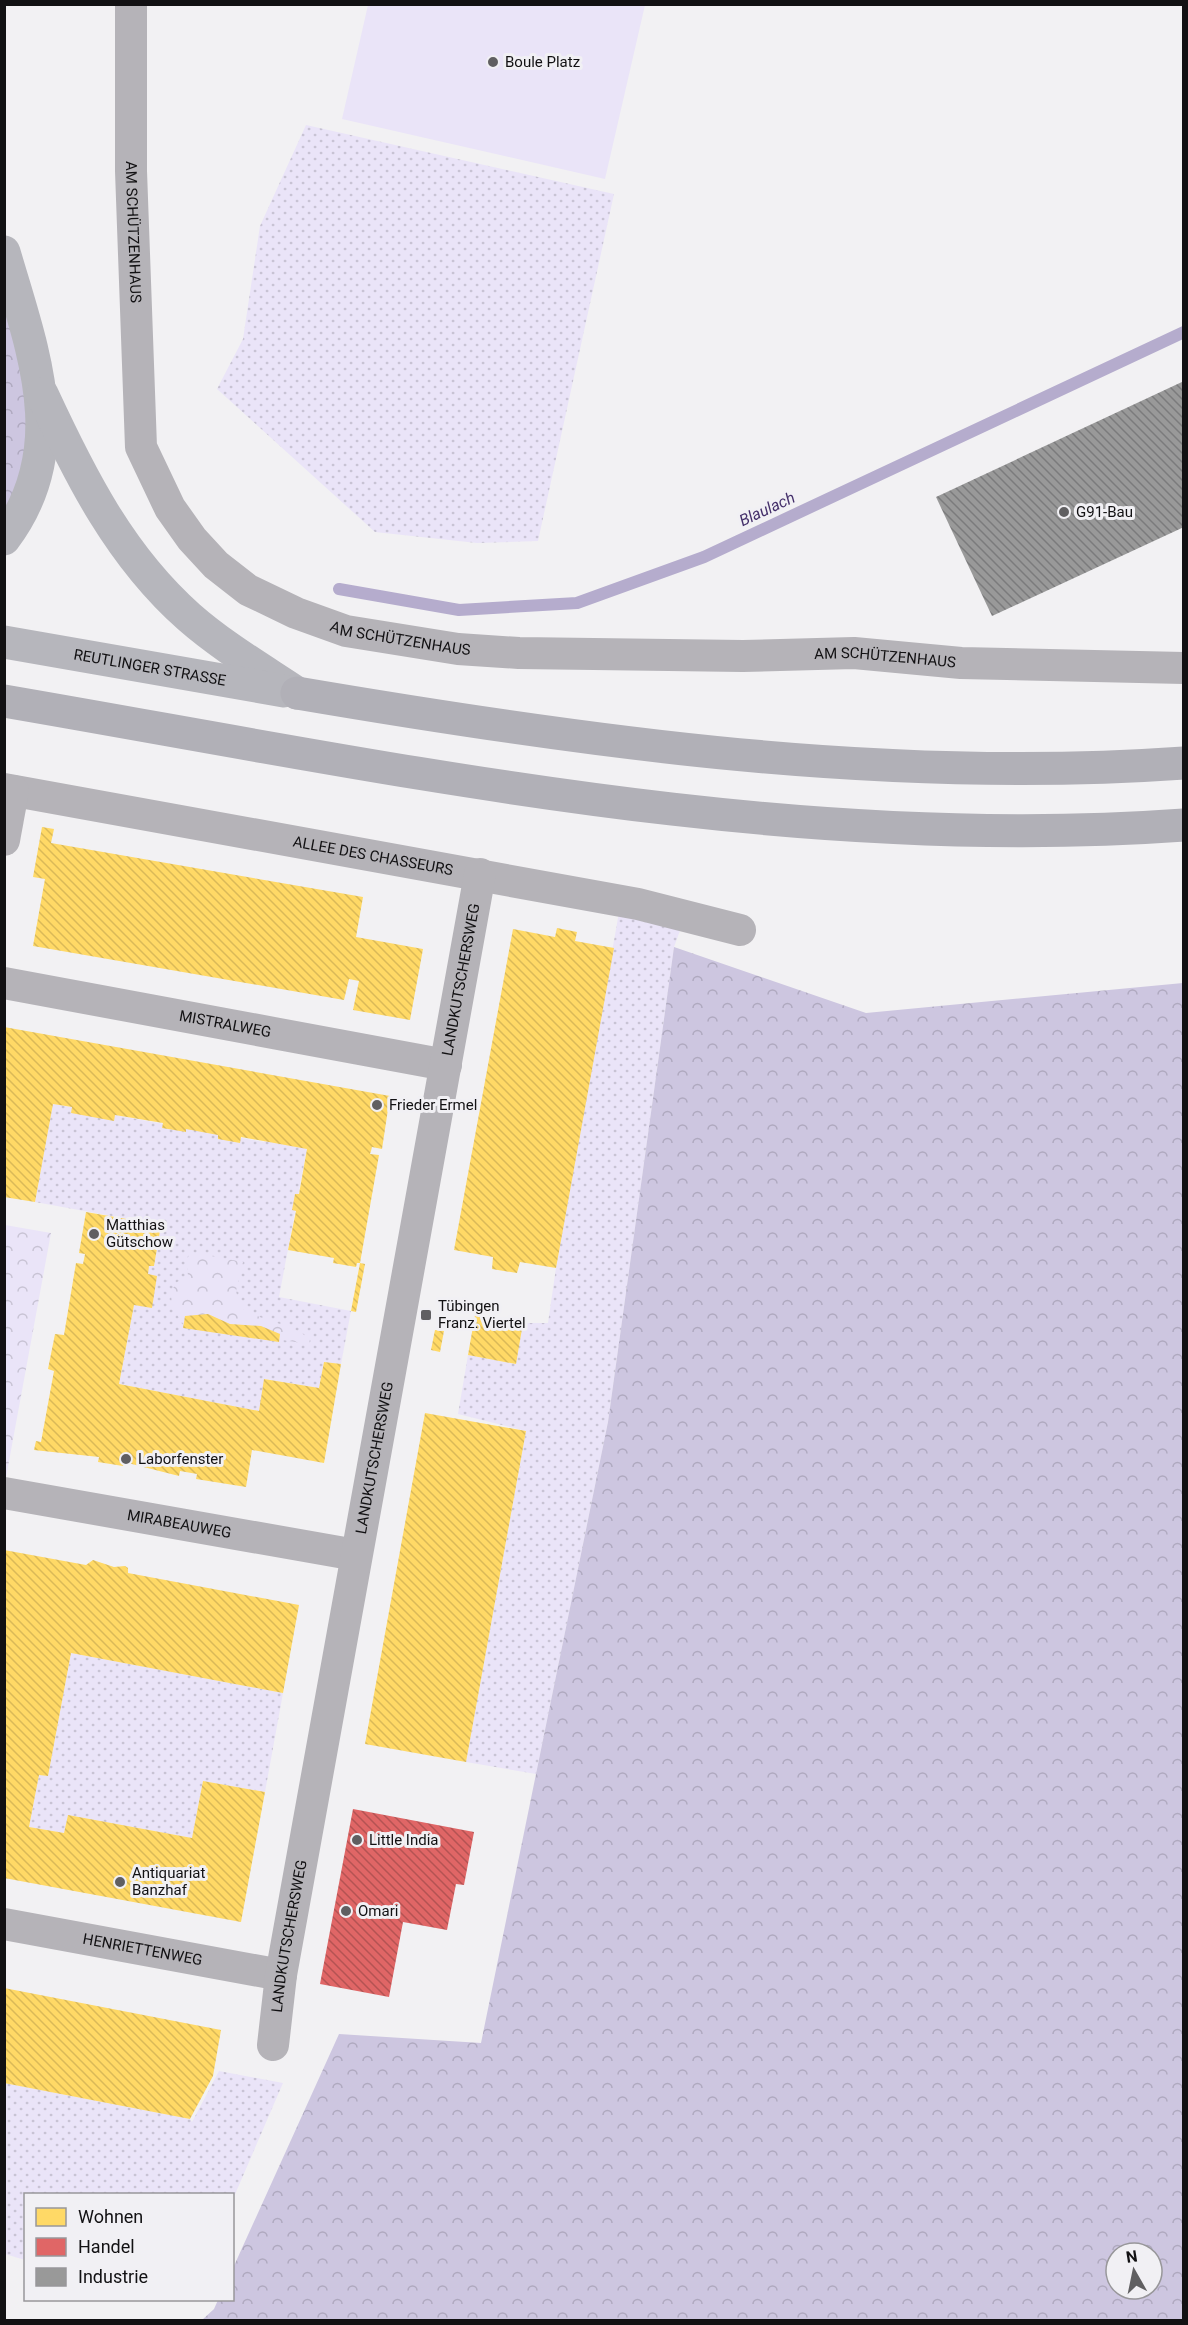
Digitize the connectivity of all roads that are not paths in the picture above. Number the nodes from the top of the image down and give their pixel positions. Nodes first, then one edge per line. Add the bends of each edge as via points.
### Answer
1 (131, 4) edge
2 (4, 252) edge
3 (42, 394) junction
4 (4, 539) edge
5 (4, 642) edge
6 (1184, 668) edge
7 (297, 693) junction
8 (4, 701) edge
9 (1184, 763) edge
10 (9, 790) edge
11 (1184, 825) edge
12 (4, 840) edge
13 (480, 874) junction
14 (740, 930) dead end
15 (4, 983) edge
16 (446, 1065) junction
17 (4, 1493) edge
18 (356, 1555) junction
19 (4, 1924) edge
20 (281, 1975) junction
21 (273, 2045) dead end

1 - 6 street, AM SCHÜTZENHAUS via 131,171 141,447 170,508 192,539 216,565 248,590 346,631 458,649 731,656 854,653 961,663
2 - 3 main road
3 - 4 main road via 42,443 37,470 19,520
3 - 7 main road via 77,470 103,514 151,579 190,617
5 - 7 main road, REUTLINGER STRASSE
7 - 9 highway via 507,728 752,757 1044,770
8 - 11 highway via 524,790 731,817 920,829 1035,831
10 - 12 street
10 - 13 street, ALLEE DES CHASSEURS
13 - 14 street, ALLEE DES CHASSEURS via 667,910
13 - 16 street, LANDKUTSCHERSWEG
15 - 16 street, MISTRALWEG
16 - 18 street, LANDKUTSCHERSWEG
17 - 18 street, MIRABEAUWEG
18 - 20 street, LANDKUTSCHERSWEG
19 - 20 street, HENRIETTENWEG
20 - 21 street, LANDKUTSCHERSWEG

